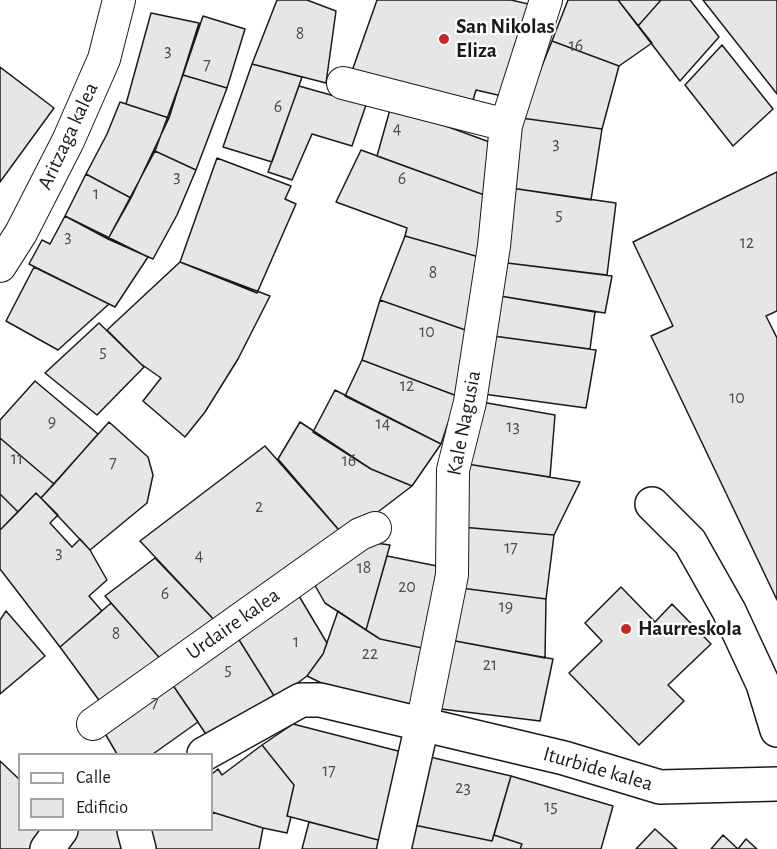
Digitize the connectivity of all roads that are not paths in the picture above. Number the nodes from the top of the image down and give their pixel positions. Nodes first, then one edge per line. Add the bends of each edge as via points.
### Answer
1 (119, 0) edge
2 (546, 0) edge
3 (343, 83) dead end
4 (506, 125) junction
5 (0, 266) edge
6 (652, 504) dead end
7 (375, 528) dead end
8 (93, 724) dead end
9 (422, 725) junction
10 (777, 730) edge
11 (206, 753) edge
12 (777, 784) edge
13 (60, 831) edge
14 (134, 831) edge
15 (47, 849) edge
16 (139, 849) edge
17 (394, 849) edge

1 - 5 street, Aritzaga kalea via 104,59 68,141
2 - 4 street, Kale Nagusia
3 - 4 street
4 - 9 street, Kale Nagusia via 494,246 470,402 453,470 452,575
6 - 10 street via 690,542 729,611 763,684
7 - 8 street, Urdaire kalea via 360,534
9 - 11 street, Iturbide kalea via 320,700 301,700
9 - 12 street, Iturbide kalea via 564,758 660,788
9 - 17 street, Kale Nagusia
13 - 15 street
14 - 16 street

